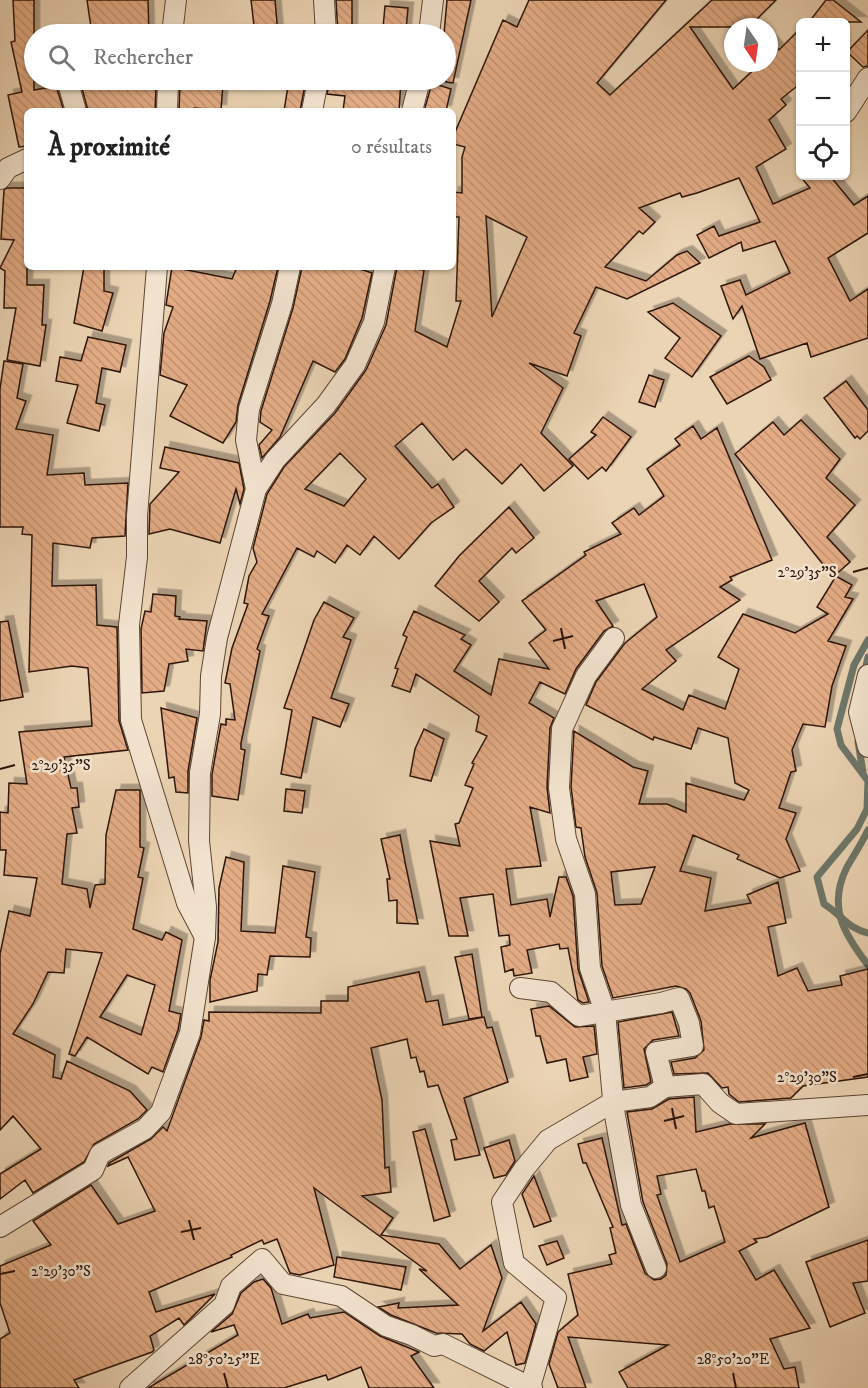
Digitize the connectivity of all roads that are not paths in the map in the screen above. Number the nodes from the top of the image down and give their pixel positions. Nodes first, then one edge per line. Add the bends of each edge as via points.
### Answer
1 (176, 0) edge
2 (324, 0) edge
3 (433, 0) edge
4 (173, 24) edge
5 (325, 24) edge
6 (430, 24) edge
7 (868, 78) edge
8 (70, 90) edge
9 (168, 90) edge
10 (316, 90) edge
11 (417, 90) edge
12 (850, 106) edge
13 (75, 108) edge
14 (167, 108) edge
15 (313, 108) edge
16 (413, 108) edge
17 (24, 160) edge
18 (0, 179) edge
19 (157, 270) edge
20 (289, 270) edge
21 (385, 270) edge
22 (256, 489) junction
23 (614, 638) dead end
24 (868, 675) edge
25 (868, 747) edge
26 (205, 937) junction
27 (520, 988) dead end
28 (604, 1012) junction
29 (665, 1087) junction
30 (613, 1102) junction
31 (868, 1105) edge
32 (0, 1227) edge
33 (656, 1268) dead end
34 (531, 1387) edge
35 (130, 1388) edge

1 - 4 street
2 - 5 street
3 - 6 street
7 - 12 street
8 - 13 street
9 - 14 street
10 - 15 street
11 - 16 street
17 - 18 street via 8,168
19 - 26 street via 129,625 130,720 187,903
20 - 22 street via 249,410 246,441
21 - 22 street via 374,322 355,365 326,405 275,460
22 - 26 street via 217,638 200,773 199,841
23 - 28 street via 586,676 562,729 560,788 566,839 585,894 590,968
24 - 25 street via 859,712
26 - 32 street via 190,1033 161,1112 145,1129 100,1154 93,1170
27 - 28 street via 551,992 579,1016
28 - 29 street via 679,998 693,1046 656,1053
28 - 30 street
29 - 30 street via 650,1097
29 - 31 street via 703,1084 736,1114
30 - 33 street via 631,1205
30 - 34 street via 548,1140 502,1202 514,1263 556,1298
34 - 35 street via 443,1344 434,1346 387,1326 341,1296 283,1284 262,1259 231,1286 224,1305

